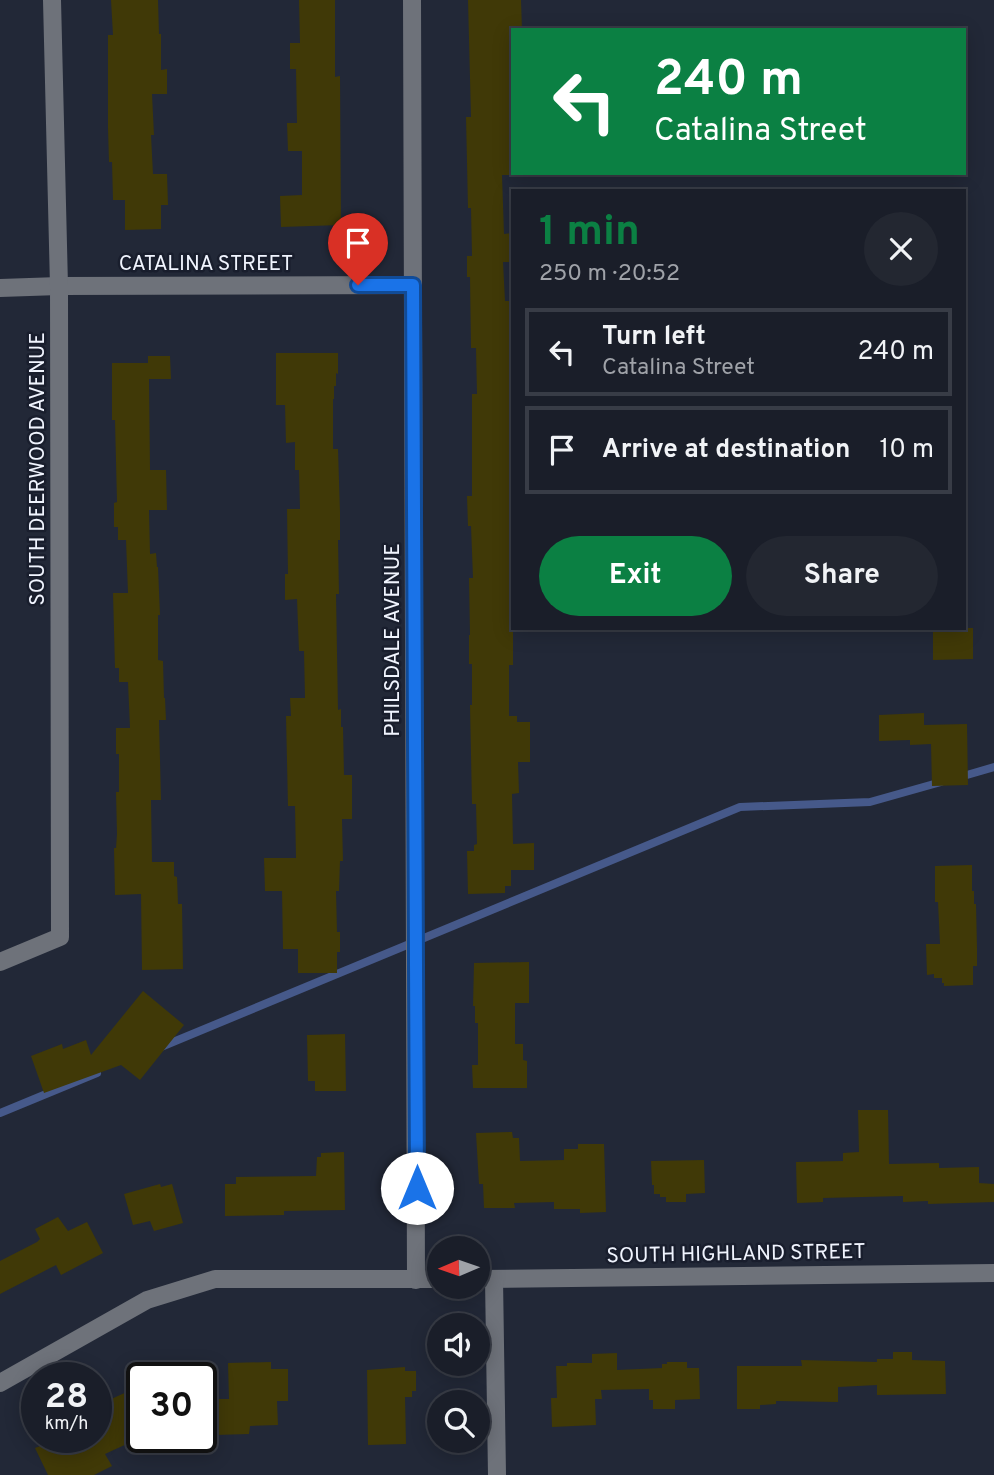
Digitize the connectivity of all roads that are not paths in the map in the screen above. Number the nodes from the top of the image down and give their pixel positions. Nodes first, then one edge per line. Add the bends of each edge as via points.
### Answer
1 (52, 0) edge
2 (412, 0) edge
3 (413, 285) junction
4 (59, 286) junction
5 (0, 288) edge
6 (0, 962) edge
7 (994, 1273) edge
8 (490, 1279) edge
9 (416, 1280) junction
10 (427, 1280) edge
11 (487, 1299) edge
12 (0, 1383) edge
13 (497, 1475) edge

1 - 4 street, SOUTH DEERWOOD AVENUE
2 - 3 street, PHILSDALE AVENUE
3 - 4 street, CATALINA STREET
3 - 9 street, PHILSDALE AVENUE
4 - 5 street, CATALINA STREET
4 - 6 street, SOUTH DEERWOOD AVENUE via 60,937
7 - 8 street, SOUTH HIGHLAND STREET
9 - 10 street
9 - 12 street via 215,1279 147,1300
11 - 13 street

